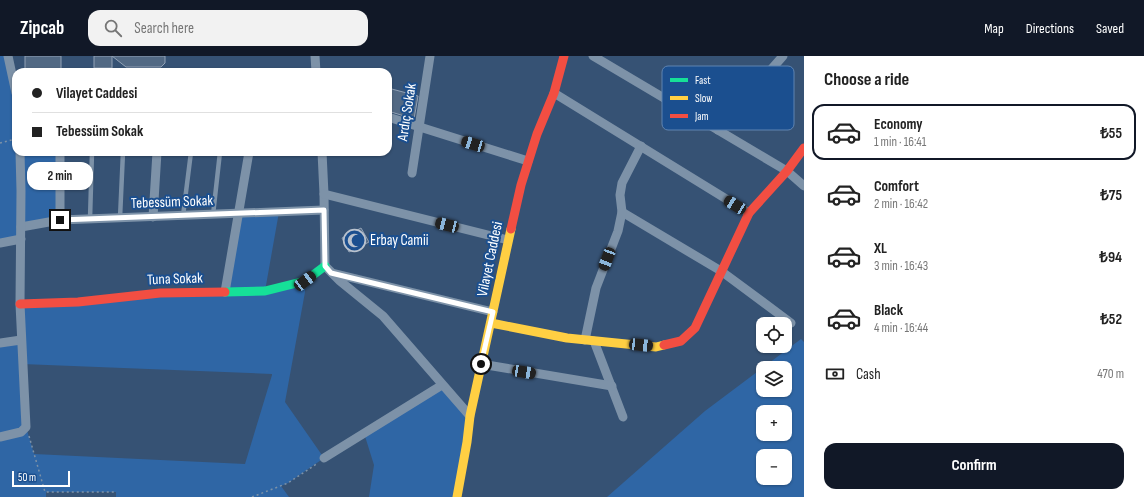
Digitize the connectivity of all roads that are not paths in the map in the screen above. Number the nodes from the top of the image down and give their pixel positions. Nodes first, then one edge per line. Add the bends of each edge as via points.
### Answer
1 (8, 56) edge
2 (315, 56) edge
3 (564, 56) edge
4 (593, 56) edge
5 (783, 56) edge
6 (426, 57) edge
7 (774, 66) edge
8 (316, 68) edge
9 (12, 74) edge
10 (554, 93) junction
11 (662, 97) edge
12 (392, 118) edge
13 (419, 127) junction
14 (718, 130) edge
15 (640, 146) junction
16 (804, 148) edge
17 (20, 156) edge
18 (60, 156) edge
19 (92, 156) edge
20 (123, 156) edge
21 (157, 156) edge
22 (190, 156) edge
23 (220, 156) edge
24 (247, 156) edge
25 (322, 156) edge
26 (528, 160) junction
27 (787, 171) junction
28 (412, 173) dead end
29 (804, 186) edge
30 (324, 194) junction
31 (324, 210) junction
32 (622, 212) junction
33 (749, 213) junction
34 (239, 214) junction
35 (213, 215) junction
36 (183, 216) junction
37 (153, 217) junction
38 (120, 218) junction
39 (90, 219) junction
40 (60, 220) junction
41 (21, 227) junction
42 (21, 239) junction
43 (508, 240) junction
44 (0, 243) edge
45 (328, 269) junction
46 (721, 271) junction
47 (225, 292) junction
48 (20, 304) junction
49 (493, 312) junction
50 (783, 317) edge
51 (490, 323) junction
52 (21, 340) junction
53 (590, 340) junction
54 (0, 344) edge
55 (481, 364) junction
56 (442, 384) junction
57 (612, 386) junction
58 (470, 416) junction
59 (623, 417) dead end
60 (0, 437) edge
61 (324, 458) road end
62 (457, 497) edge

1 - 9 street
2 - 8 street
3 - 10 street, Vilayet Caddesi
4 - 11 street
5 - 7 street
6 - 13 street, Ardıç Sokak
10 - 15 street
10 - 26 street, Vilayet Caddesi
12 - 13 street
13 - 26 street
13 - 28 street, Ardıç Sokak
14 - 27 street
15 - 32 street via 622,183
15 - 33 street
16 - 27 street
17 - 41 street
18 - 40 street
19 - 39 lane
20 - 38 lane
21 - 37 street
22 - 36 lane
23 - 35 lane
24 - 34 street
25 - 30 street
26 - 43 street, Vilayet Caddesi
27 - 29 street
27 - 33 street
30 - 31 street
30 - 43 street
31 - 34 street, Tebessüm Sokak
31 - 45 street
32 - 46 street
32 - 53 street via 618,231 596,288
33 - 46 street
34 - 35 street, Tebessüm Sokak
34 - 47 street
35 - 36 street, Tebessüm Sokak
36 - 37 street, Tebessüm Sokak
37 - 38 street, Tebessüm Sokak
38 - 39 street, Tebessüm Sokak
39 - 40 street, Tebessüm Sokak
40 - 41 street, Tebessüm Sokak
41 - 42 street
42 - 44 street
42 - 48 street
43 - 49 street, Vilayet Caddesi
45 - 47 street, Tuna Sokak via 305,281 265,291
45 - 49 street
45 - 56 street via 383,316
46 - 50 street
46 - 53 street via 695,328 681,341 656,347
47 - 48 street, Tuna Sokak via 160,292 78,302
48 - 52 street
49 - 51 street, Vilayet Caddesi
51 - 53 street
51 - 55 street, Vilayet Caddesi
52 - 54 street
52 - 60 street via 23,429
53 - 57 street
55 - 57 street
55 - 58 street, Vilayet Caddesi
56 - 58 street
56 - 61 street
57 - 59 street
58 - 62 street, Vilayet Caddesi

